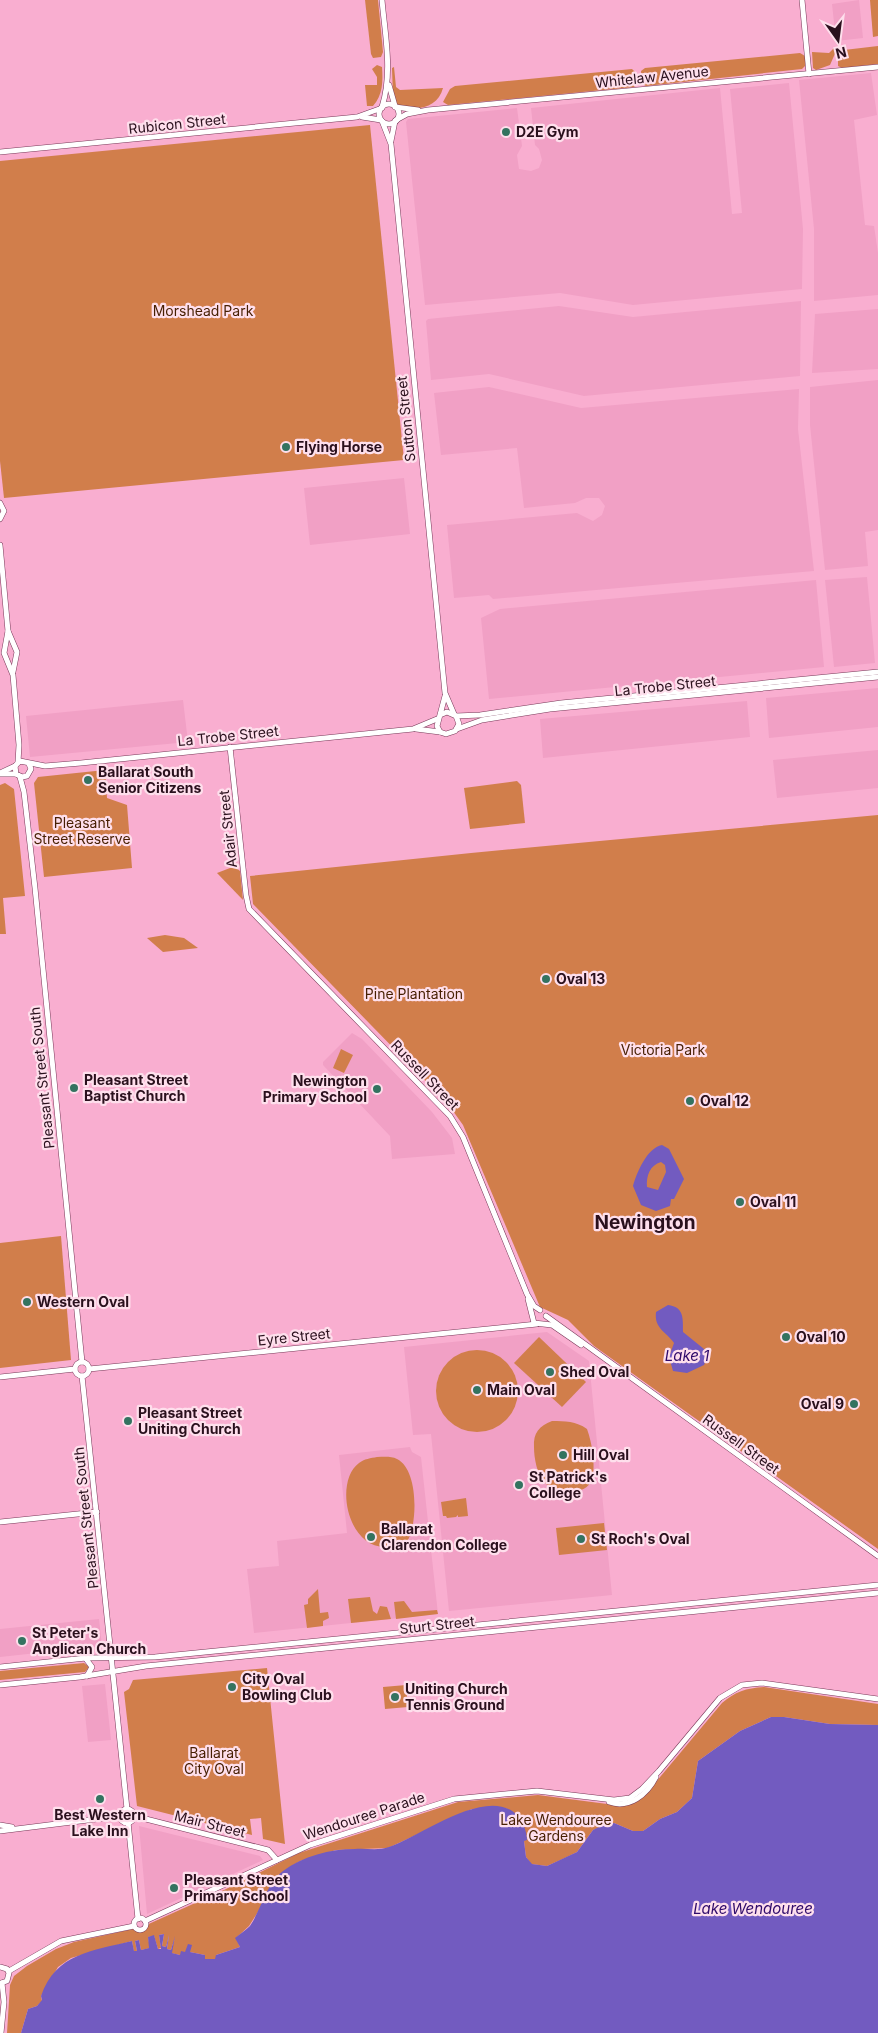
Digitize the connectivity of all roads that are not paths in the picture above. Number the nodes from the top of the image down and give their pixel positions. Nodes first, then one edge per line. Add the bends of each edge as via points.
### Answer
1 (382, 0) edge
2 (802, 0) edge
3 (878, 67) edge
4 (809, 74) junction
5 (388, 78) junction
6 (395, 106) junction
7 (382, 107) junction
8 (428, 110) junction
9 (357, 116) junction
10 (382, 121) junction
11 (396, 121) junction
12 (391, 144) junction
13 (0, 152) edge
14 (0, 503) edge
15 (0, 517) edge
16 (0, 546) edge
17 (8, 631) junction
18 (6, 648) junction
19 (14, 648) junction
20 (15, 657) junction
21 (6, 658) junction
22 (878, 672) edge
23 (13, 675) junction
24 (878, 677) edge
25 (829, 680) junction
26 (755, 686) junction
27 (445, 692) junction
28 (455, 715) junction
29 (438, 717) junction
30 (413, 729) junction
31 (457, 729) junction
32 (440, 732) junction
33 (19, 745) junction
34 (230, 747) junction
35 (28, 763) junction
36 (16, 764) junction
37 (45, 766) junction
38 (0, 773) edge
39 (29, 774) junction
40 (18, 775) junction
41 (24, 792) junction
42 (249, 909) joint
43 (527, 1294) junction
44 (540, 1310) junction
45 (532, 1316) junction
46 (546, 1316) junction
47 (539, 1324) junction
48 (501, 1328) junction
49 (561, 1328) junction
50 (82, 1362) junction
51 (89, 1368) junction
52 (75, 1370) junction
53 (82, 1376) junction
54 (0, 1377) edge
55 (96, 1512) junction
56 (0, 1522) edge
57 (877, 1556) edge
58 (878, 1585) edge
59 (878, 1593) edge
60 (86, 1658) junction
61 (111, 1658) junction
62 (0, 1667) edge
63 (113, 1672) junction
64 (86, 1676) junction
65 (0, 1685) edge
66 (878, 1699) edge
67 (127, 1809) junction
68 (120, 1816) junction
69 (134, 1816) junction
70 (128, 1822) junction
71 (0, 1825) edge
72 (18, 1827) junction
73 (0, 1831) edge
74 (277, 1860) junction
75 (138, 1918) junction
76 (145, 1922) junction
77 (134, 1926) junction
78 (0, 1967) edge
79 (9, 1971) junction
80 (1, 1983) edge
81 (1, 2033) edge

1 - 5 main road
2 - 4 main road
3 - 4 main road, Whitelaw Avenue
4 - 8 main road, Whitelaw Avenue
5 - 6 main road
5 - 7 main road
6 - 7 main road via 388,104
6 - 8 main road, Whitelaw Avenue
6 - 11 main road via 399,113
7 - 9 main road, Rubicon Street
7 - 10 main road via 379,115
8 - 11 main road, Whitelaw Avenue via 407,114
9 - 10 main road, Rubicon Street
9 - 13 main road, Rubicon Street
10 - 11 main road via 388,124
10 - 12 main road, Sutton Street
11 - 12 main road, Sutton Street
12 - 27 main road, Sutton Street
14 - 15 main road via 4,508
16 - 17 main road
17 - 18 main road
17 - 19 main road
18 - 19 main road
18 - 21 main road
19 - 20 main road via 17,651
20 - 21 main road
20 - 23 main road
21 - 23 main road
22 - 25 main road, La Trobe Street
23 - 33 main road
24 - 25 main road, La Trobe Street
25 - 26 main road, La Trobe Street
26 - 28 main road, La Trobe Street
26 - 31 main road, La Trobe Street via 550,709 482,720
27 - 28 main road, Sutton Street
27 - 29 main road, Sutton Street
28 - 29 main road via 447,712
28 - 31 main road via 459,724
29 - 30 main road, La Trobe Street
29 - 32 main road
30 - 32 main road, La Trobe Street
30 - 34 main road, La Trobe Street
31 - 32 main road via 449,734
33 - 35 main road
33 - 36 main road
34 - 37 main road, La Trobe Street
34 - 42 main road, Adair Street
35 - 36 main road, La Trobe Street
35 - 37 main road, La Trobe Street
35 - 39 main road, Pleasant Street South
36 - 38 main road
36 - 40 main road, Pleasant Street South
37 - 39 main road, La Trobe Street
38 - 40 main road
39 - 40 main road, La Trobe Street
39 - 41 main road, Pleasant Street South
40 - 41 main road, Pleasant Street South
41 - 50 main road, Pleasant Street South
42 - 43 main road, Russell Street via 447,1112 463,1137
43 - 44 main road, Russell Street
43 - 45 main road, Russell Street
44 - 45 main road
44 - 46 main road
45 - 47 main road
45 - 48 main road, Eyre Street via 521,1323
46 - 47 main road via 545,1322
46 - 49 main road, Russell Street
47 - 48 main road, Eyre Street
47 - 49 main road, Russell Street
48 - 51 main road, Eyre Street
49 - 57 main road, Russell Street
50 - 51 main road
50 - 52 main road via 76,1365
51 - 53 main road
52 - 53 main road
52 - 54 main road
53 - 55 main road, Pleasant Street South
55 - 56 main road
55 - 61 main road, Pleasant Street South
58 - 61 main road, Sturt Street via 208,1652
59 - 63 main road, Sturt Street via 141,1666
60 - 61 main road, Sturt Street
60 - 62 main road, Sturt Street
60 - 64 main road via 92,1667
61 - 63 main road, Pleasant Street South
63 - 64 main road, Sturt Street
63 - 67 main road, Pleasant Street South
64 - 65 main road, Sturt Street
66 - 74 main road, Wendouree Parade via 762,1683 742,1685 720,1698 659,1771 632,1797 604,1800 541,1791 460,1797 349,1831
67 - 68 main road
67 - 69 main road
68 - 70 main road
68 - 72 main road
69 - 70 main road
69 - 74 main road, Mair Street via 268,1850
70 - 75 main road
71 - 72 main road
72 - 73 main road
74 - 76 main road, Wendouree Parade
75 - 76 main road
75 - 77 main road
76 - 77 main road via 142,1930
77 - 79 main road via 61,1941
78 - 79 main road
79 - 80 main road via 9,1978
80 - 81 main road via 4,2002

